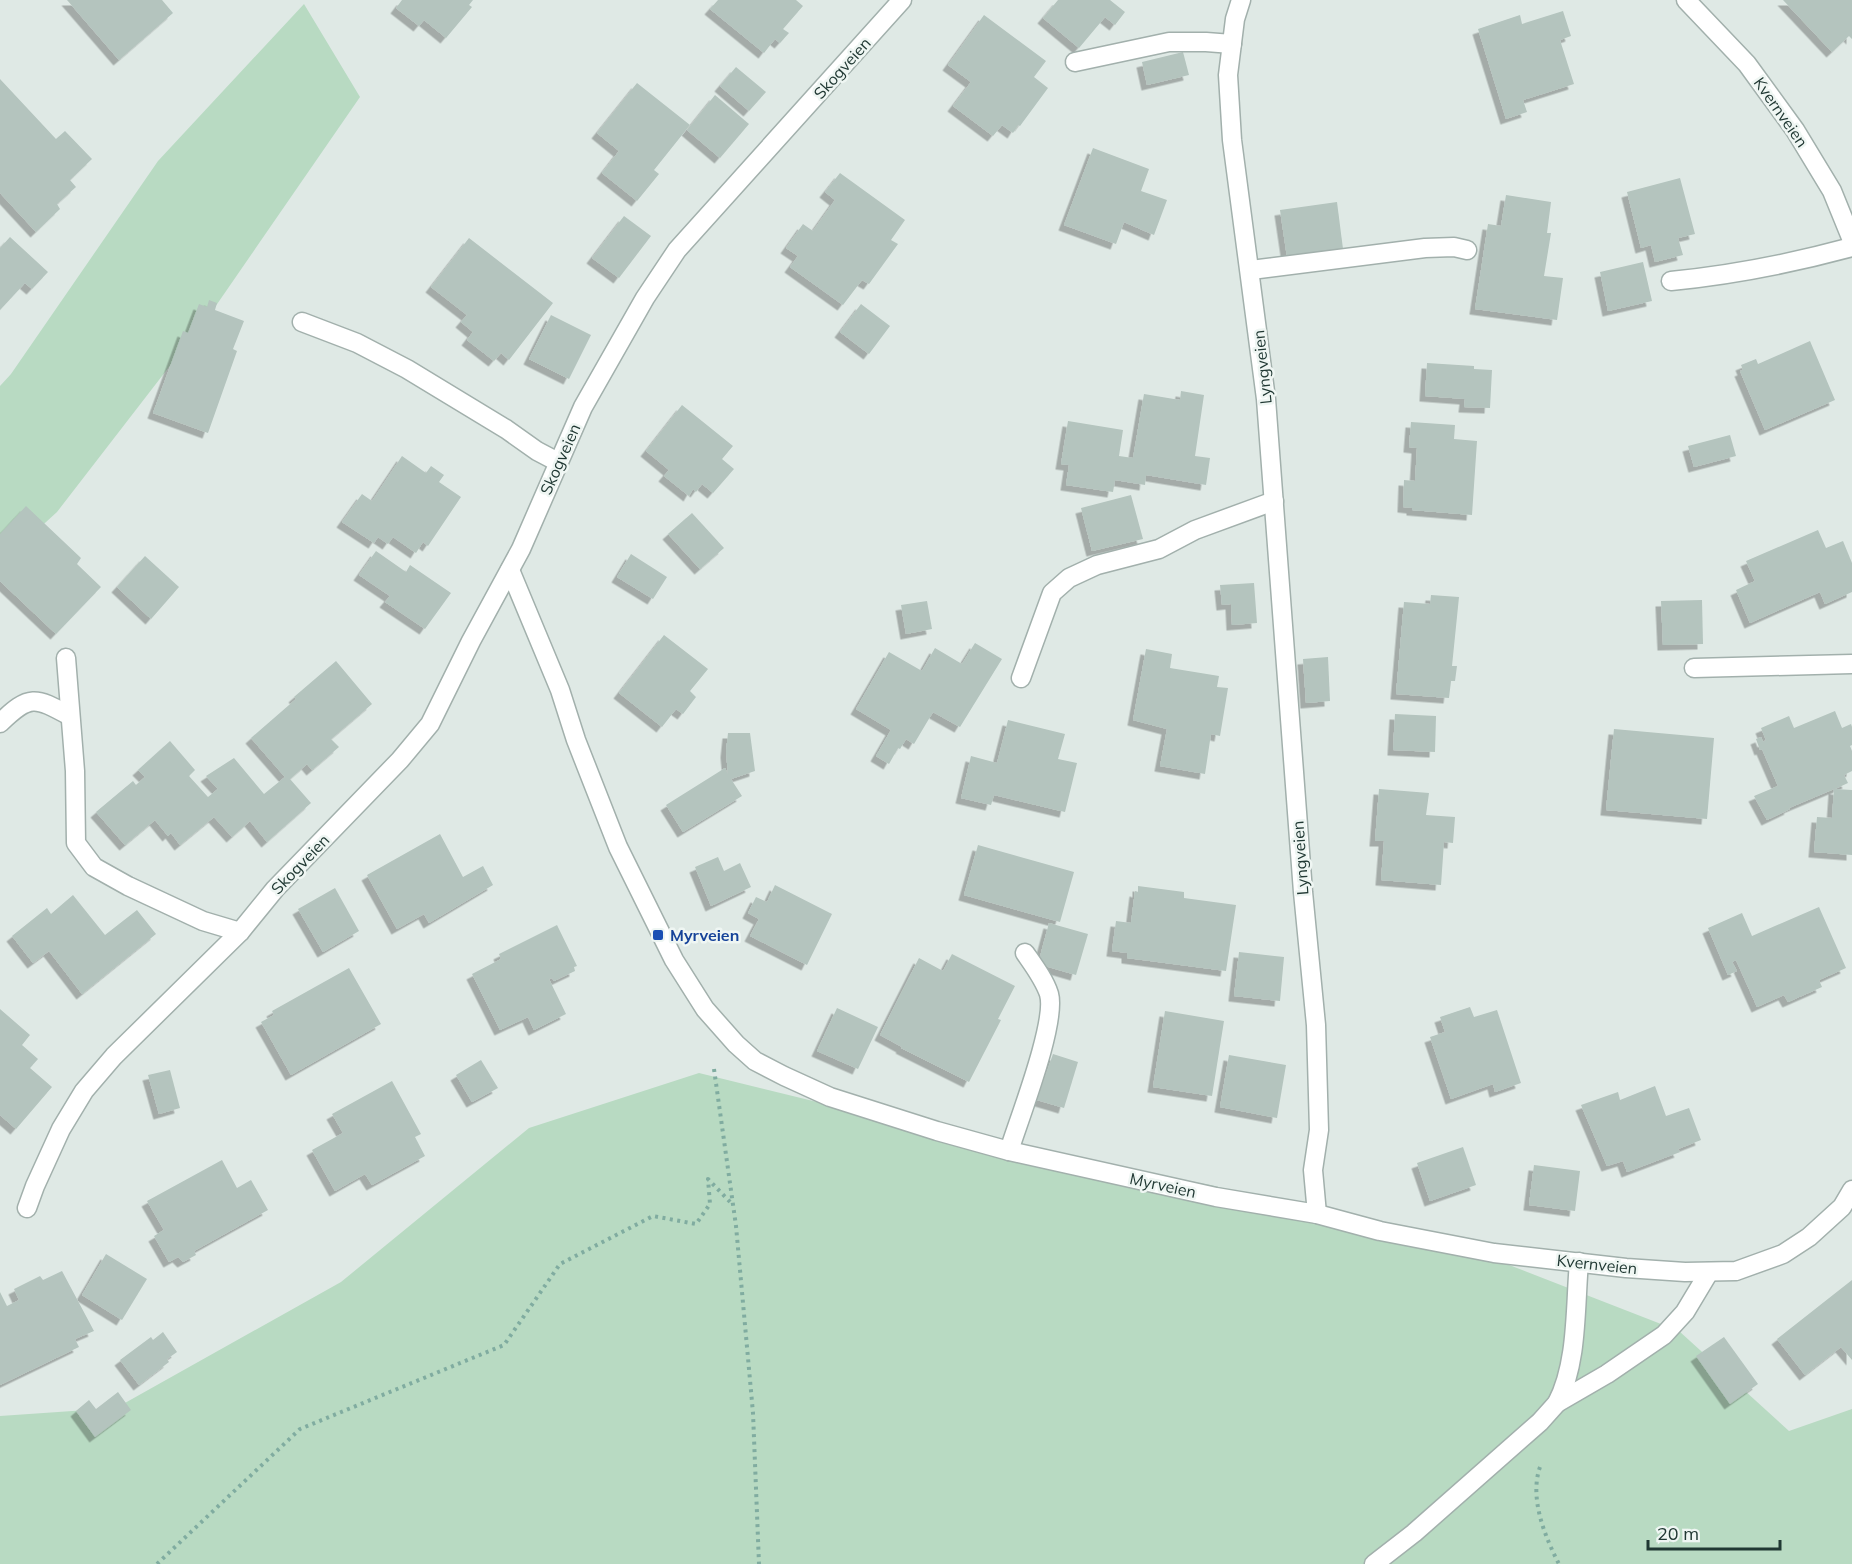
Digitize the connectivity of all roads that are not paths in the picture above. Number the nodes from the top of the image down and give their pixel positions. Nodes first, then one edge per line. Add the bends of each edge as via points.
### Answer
1 (902, 0) edge
2 (1241, 0) edge
3 (1686, 0) edge
4 (1232, 44) junction
5 (1075, 62) dead end
6 (1852, 240) edge
7 (1852, 247) edge
8 (1467, 250) dead end
9 (1251, 270) junction
10 (1671, 281) dead end
11 (303, 322) dead end
12 (558, 462) junction
13 (1274, 501) junction
14 (510, 570) junction
15 (66, 658) dead end
16 (1852, 664) edge
17 (1694, 668) dead end
18 (1021, 678) dead end
19 (70, 716) junction
20 (0, 723) edge
21 (240, 932) junction
22 (1025, 953) dead end
23 (1009, 1151) junction
24 (1852, 1190) edge
25 (27, 1208) dead end
26 (1317, 1215) junction
27 (1579, 1262) junction
28 (1709, 1272) junction
29 (1557, 1403) junction
30 (1374, 1564) edge

1 - 12 street, Skogveien via 677,250 613,353
2 - 4 street, Lyngveien
3 - 6 street, Kvernveien via 1747,64 1795,130 1832,191
4 - 5 street via 1169,42
4 - 9 street, Lyngveien via 1228,75 1232,140
7 - 10 street via 1717,277
8 - 9 street via 1425,248
9 - 13 street, Lyngveien
11 - 12 street via 357,343 407,369
12 - 14 street, Skogveien
13 - 18 street via 1195,530 1159,549 1097,565 1069,578 1052,593
13 - 26 street, Lyngveien via 1316,1025 1319,1130 1313,1170
14 - 21 street, Skogveien via 430,724 275,889
14 - 23 street, Myrveien via 618,847 674,960 705,1009 736,1044 784,1076 830,1097
15 - 19 street
16 - 17 street
19 - 20 street via 44,702 28,701
19 - 21 street via 76,843 94,867 203,921
21 - 25 street, Skogveien via 114,1056 84,1091 61,1129
22 - 23 street via 1049,994 1051,1011
23 - 26 street, Myrveien
24 - 28 street, Kvernveien via 1842,1207 1783,1254 1736,1271
26 - 27 street, Kvernveien via 1494,1253
27 - 28 street, Kvernveien
27 - 29 street via 1571,1362
28 - 29 street via 1685,1312 1664,1335
29 - 30 street via 1414,1533

